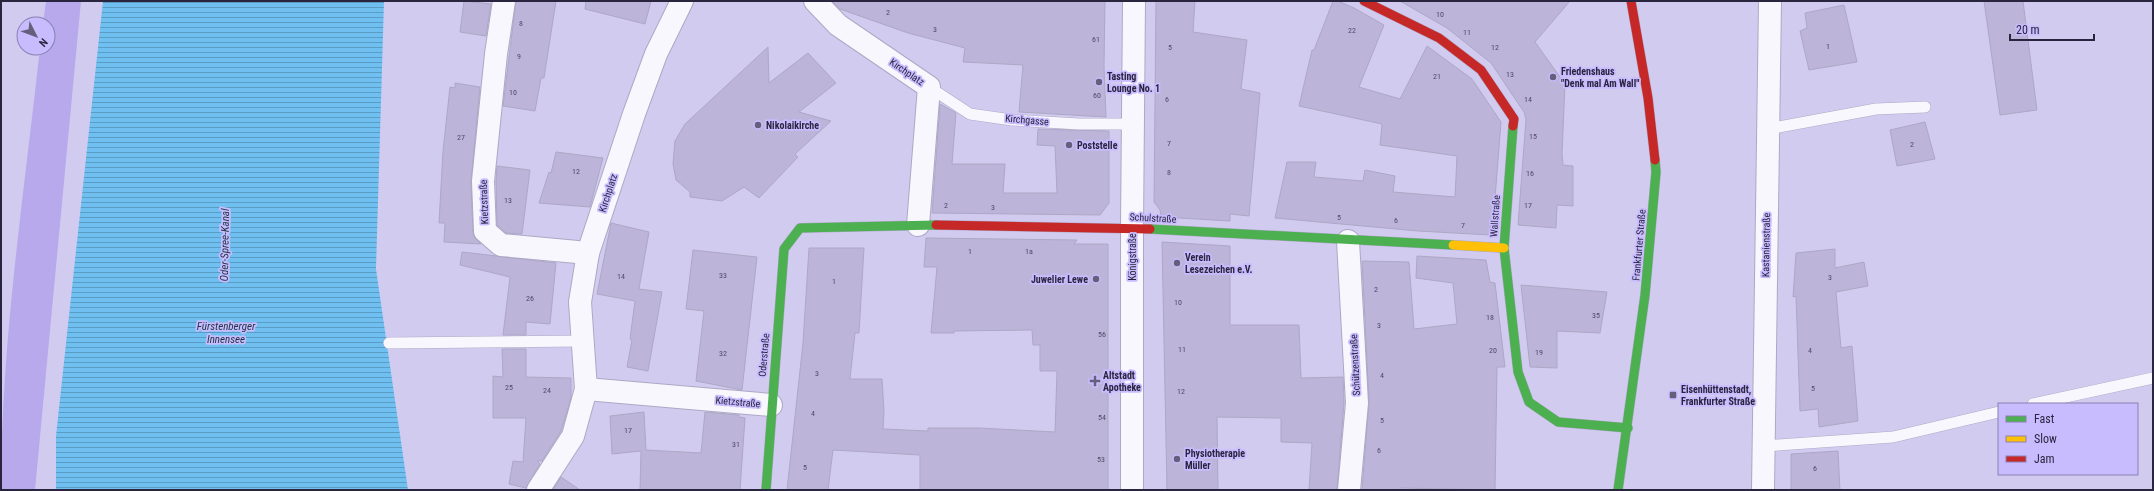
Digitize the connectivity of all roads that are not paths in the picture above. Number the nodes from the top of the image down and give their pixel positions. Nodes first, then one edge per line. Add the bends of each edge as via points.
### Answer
1 (504, 1) edge
2 (663, 1) edge
3 (682, 1) edge
4 (815, 1) edge
5 (1134, 1) edge
6 (1364, 1) edge
7 (1631, 1) edge
8 (1770, 1) edge
9 (669, 27) junction
10 (928, 88) junction
11 (1925, 107) dead end
12 (1133, 124) junction
13 (1768, 129) junction
14 (918, 225) junction
15 (800, 228) joint
16 (1132, 228) junction
17 (1348, 241) junction
18 (1504, 248) junction
19 (588, 253) junction
20 (583, 341) junction
21 (389, 343) dead end
22 (2153, 378) edge
23 (586, 389) junction
24 (2038, 403) edge
25 (771, 405) junction
26 (1998, 412) edge
27 (1628, 428) junction
28 (1764, 446) junction
29 (538, 490) edge
30 (766, 490) edge
31 (1132, 490) edge
32 (1349, 490) edge
33 (1618, 490) edge
34 (1763, 490) edge

1 - 19 street, Kietzstraße via 483,180 485,231 500,245
2 - 9 street
3 - 9 street, Kirchplatz
4 - 10 street, Kirchplatz via 838,25
5 - 12 street, Königstraße
6 - 18 street, Wallstraße via 1439,38 1481,70 1514,119
7 - 27 street, Frankfurter Straße via 1648,98 1656,172 1645,295
8 - 13 street, Kastanienstraße
9 - 19 street, Kirchplatz via 634,114
10 - 12 lane, Kirchgasse via 970,114 1012,120
10 - 14 street, Kirchplatz
11 - 13 lane via 1876,109
12 - 16 street, Königstraße
13 - 28 street, Kastanienstraße
14 - 15 street, Schulstraße
14 - 16 street, Schulstraße
15 - 25 street, Oderstraße via 784,249
16 - 17 street, Schulstraße
16 - 31 street, Königstraße
17 - 18 street, Schulstraße
17 - 32 street, Schützenstraße via 1357,403
18 - 27 street, Wallstraße via 1518,372 1529,402 1558,422
19 - 20 street via 580,302
20 - 21 lane
20 - 23 street
22 - 24 lane
23 - 25 street, Kietzstraße
23 - 29 street via 573,436
25 - 30 street, Oderstraße
26 - 28 lane via 1893,436
27 - 33 street, Frankfurter Straße
28 - 34 street, Kastanienstraße

